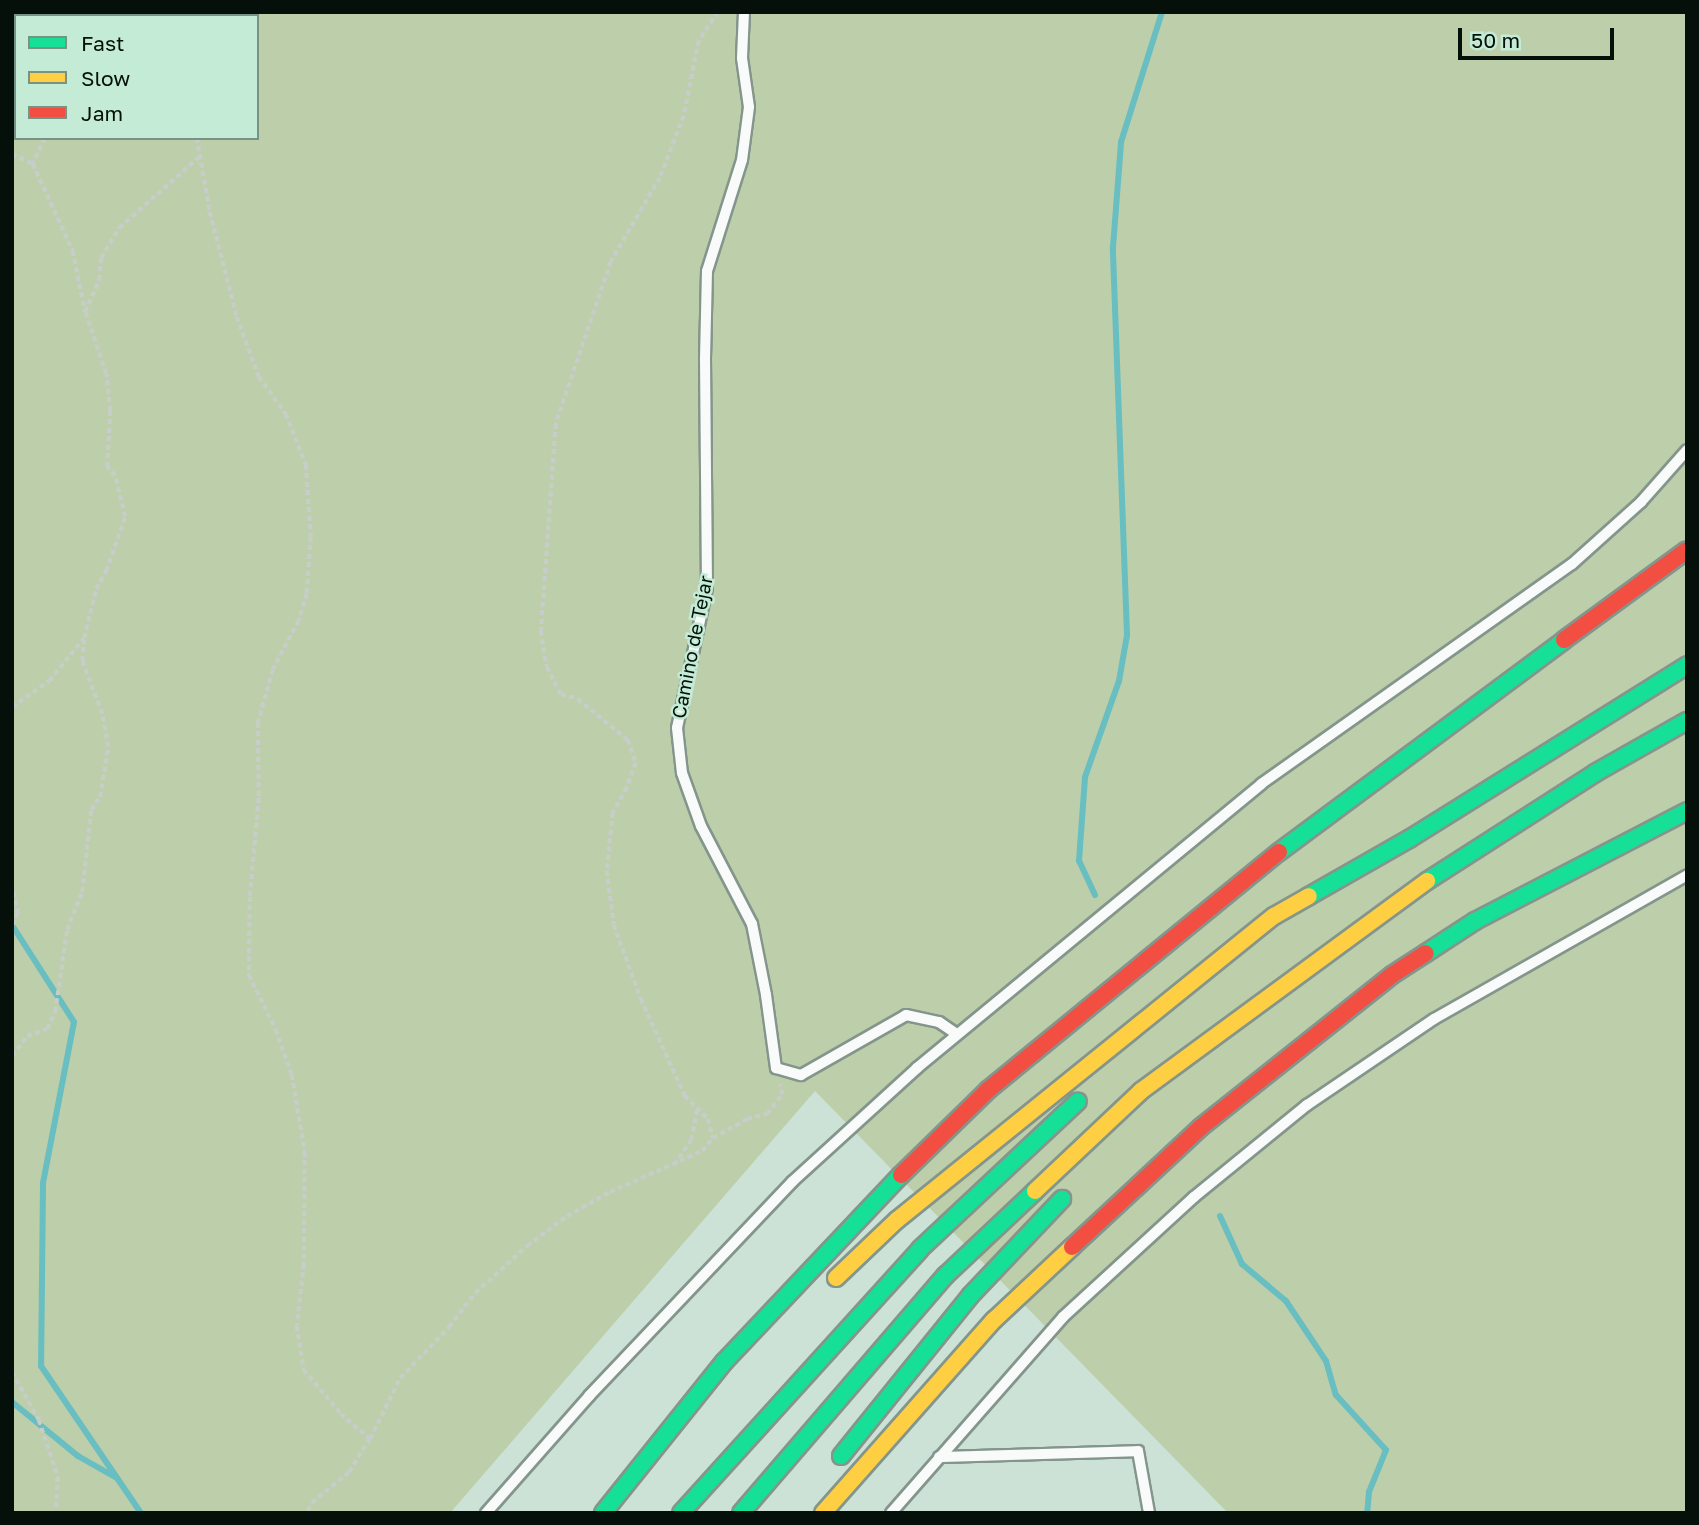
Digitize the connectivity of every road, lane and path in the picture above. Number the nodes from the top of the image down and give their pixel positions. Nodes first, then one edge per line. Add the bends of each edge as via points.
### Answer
1 (718, 12) edge
2 (744, 12) edge
3 (44, 140) edge
4 (197, 140) edge
5 (12, 154) edge
6 (200, 156) junction
7 (33, 164) junction
8 (85, 312) junction
9 (1687, 450) edge
10 (1687, 550) edge
11 (84, 638) junction
12 (1687, 666) edge
13 (12, 707) edge
14 (1687, 722) edge
15 (1687, 811) edge
16 (1409, 839) junction
17 (1687, 875) edge
18 (12, 884) edge
19 (1301, 919) dead end
20 (12, 927) edge
21 (1263, 1000) junction
22 (957, 1034) junction
23 (12, 1056) edge
24 (776, 1068) junction
25 (1176, 1086) dead end
26 (1090, 1090) dead end
27 (697, 1108) junction
28 (713, 1138) junction
29 (674, 1165) junction
30 (1073, 1188) dead end
31 (827, 1286) dead end
32 (748, 1362) dead end
33 (12, 1373) edge
34 (370, 1439) junction
35 (939, 1457) junction
36 (830, 1470) dead end
37 (56, 1513) edge
38 (307, 1513) edge
39 (486, 1513) edge
40 (605, 1513) edge
41 (681, 1513) edge
42 (741, 1513) edge
43 (823, 1513) edge
44 (891, 1513) edge
45 (1149, 1513) edge

1 - 27 path via 699,41 684,116 660,178 611,262 556,424 541,631 547,667 561,695 578,699 628,740 636,763 612,813 607,870 614,925 685,1096
2 - 24 lane, Camino de Tejar via 742,58 749,107 742,160 707,271 707,588 677,728 682,773 701,826 752,924
3 - 7 path
4 - 6 path
5 - 7 path
6 - 8 path via 119,228 101,258 99,280
6 - 34 path via 237,317 260,377 286,414 306,465 311,537 306,594 299,621 273,670 258,723 259,798 249,975 292,1074 305,1152 304,1264 297,1326 304,1370 341,1414
7 - 8 path via 73,251
8 - 11 path via 106,374 110,411 107,467 115,476 125,517 96,589
9 - 22 lane via 1641,502 1572,564 1261,785
10 - 40 highway via 1354,794 988,1090 878,1198 724,1362
11 - 13 path via 49,681
11 - 23 path via 82,661 102,714 108,747 100,797 91,810 82,892 68,930 55,1012 47,1029 27,1036
12 - 16 highway
14 - 21 highway via 1595,773 1426,882
15 - 43 highway via 1475,921 1392,975 1201,1127 994,1320
16 - 19 highway
16 - 31 highway via 1275,916 897,1220
17 - 35 lane via 1434,1019 1307,1105 1194,1197 1063,1317
18 - 20 path via 18,913
21 - 25 highway
21 - 42 highway via 1141,1091 946,1275
22 - 24 lane via 939,1022 906,1015 801,1075
22 - 39 lane via 793,1181 589,1396
24 - 28 path via 782,1096 767,1114 747,1119
26 - 41 highway via 920,1249
27 - 28 path via 708,1119
27 - 29 path via 691,1140
28 - 29 path via 702,1151
29 - 34 path via 567,1216 516,1256 475,1293 400,1378
30 - 36 highway via 962,1306
32 - 40 highway
33 - 37 path via 39,1420 58,1477
34 - 38 path via 349,1473
35 - 44 lane
35 - 45 lane via 1138,1451

